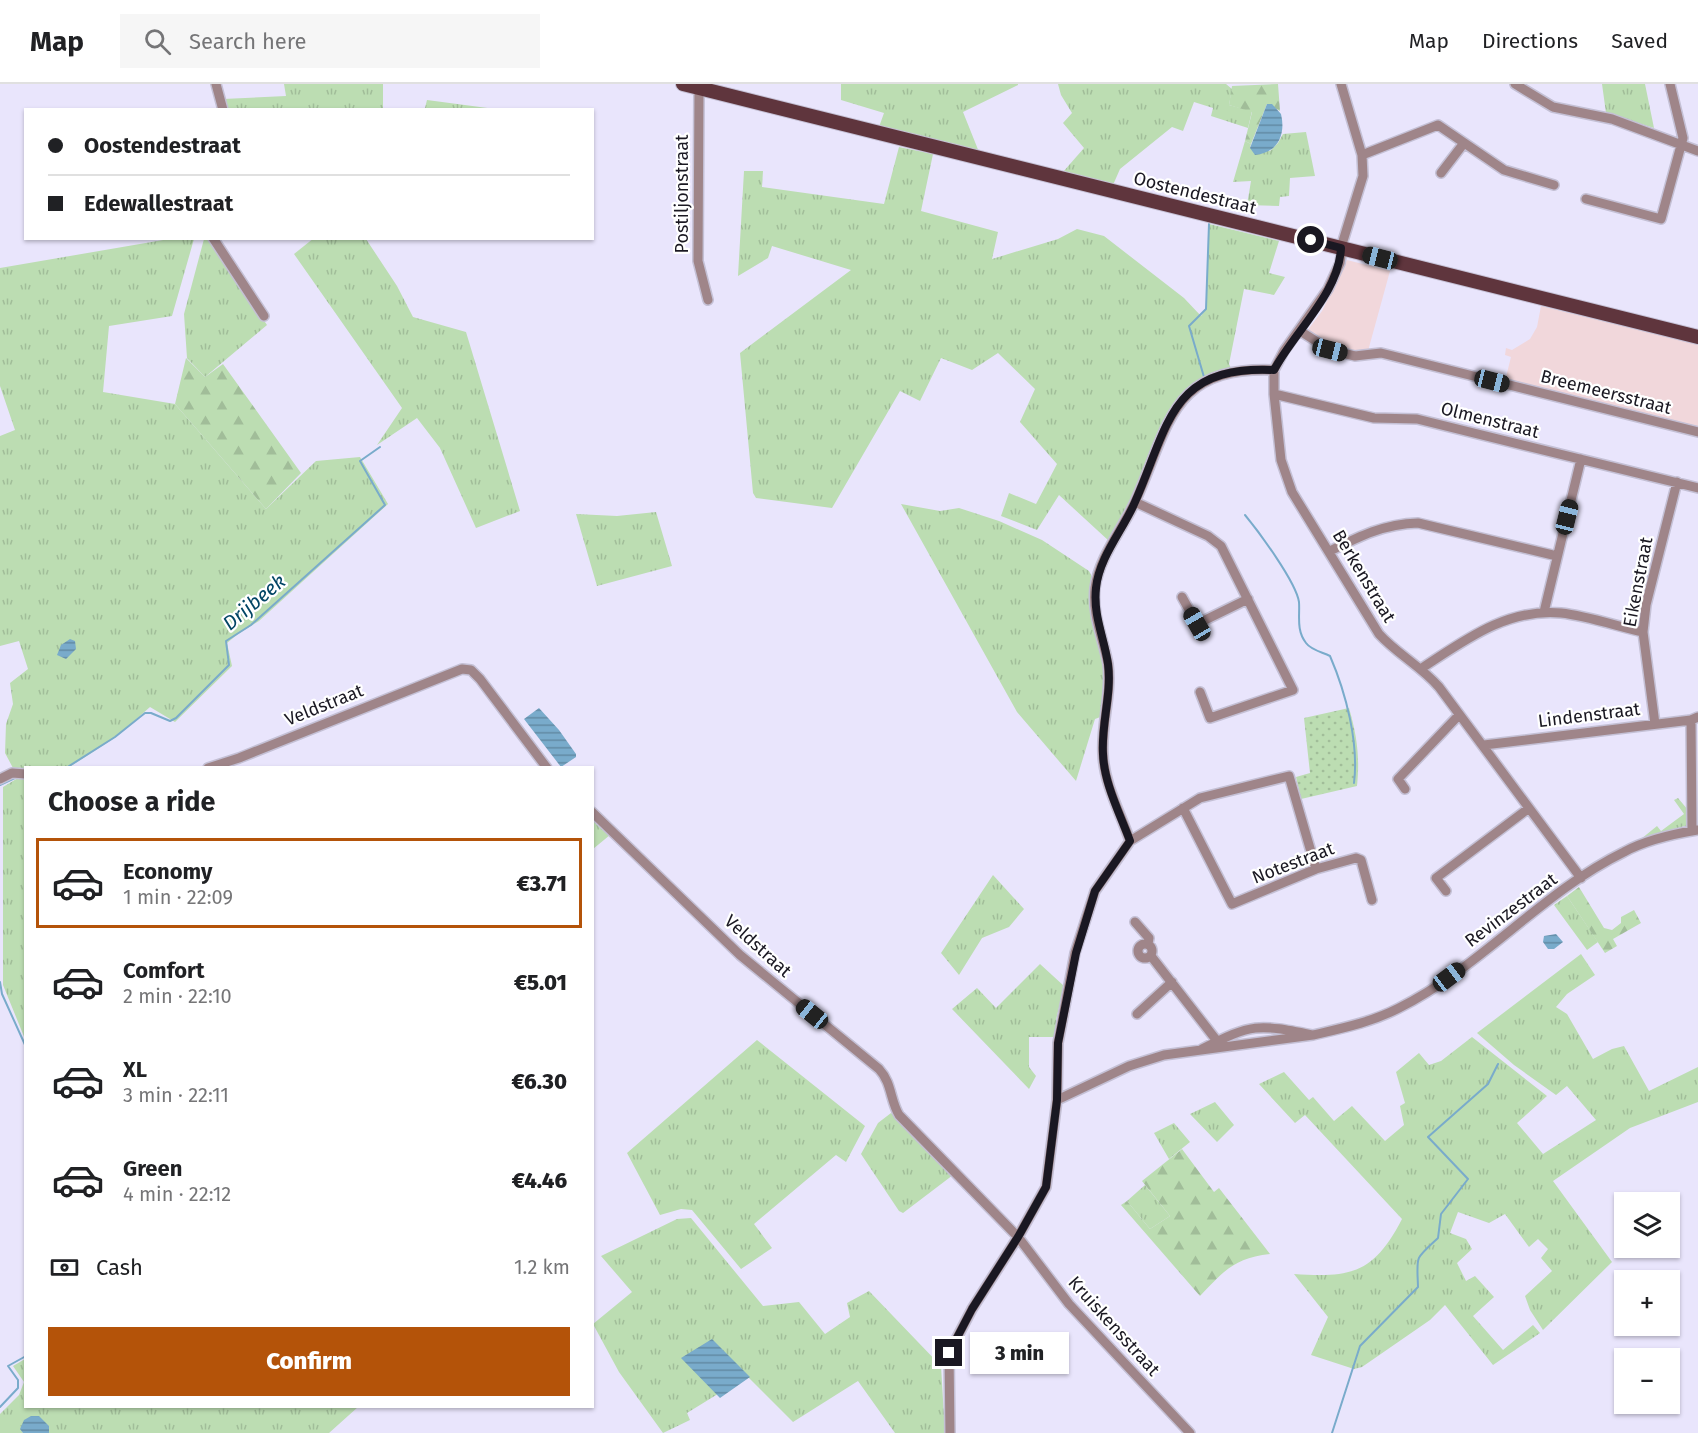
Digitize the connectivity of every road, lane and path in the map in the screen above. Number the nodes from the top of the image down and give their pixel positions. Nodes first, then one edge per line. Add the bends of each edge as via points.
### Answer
1 (216, 84) edge
2 (683, 84) edge
3 (1341, 84) edge
4 (1515, 84) edge
5 (1670, 84) edge
6 (699, 88) junction
7 (222, 108) edge
8 (1464, 143) junction
9 (1679, 144) junction
10 (1698, 151) edge
11 (1362, 156) junction
12 (1441, 173) dead end
13 (1554, 184) dead end
14 (1586, 199) dead end
15 (214, 240) edge
16 (1341, 248) junction
17 (708, 300) dead end
18 (264, 316) dead end
19 (1300, 331) junction
20 (1698, 337) edge
21 (1274, 370) junction
22 (1274, 394) junction
23 (1698, 432) edge
24 (1581, 459) junction
25 (1677, 482) junction
26 (1698, 488) edge
27 (1135, 502) junction
28 (1330, 551) junction
29 (1557, 556) junction
30 (1182, 597) dead end
31 (1248, 599) junction
32 (1544, 612) junction
33 (1643, 633) junction
34 (1422, 668) junction
35 (1200, 692) dead end
36 (1460, 715) junction
37 (1695, 719) edge
38 (1655, 724) junction
39 (1484, 745) junction
40 (215, 766) edge
41 (545, 766) edge
42 (24, 774) edge
43 (0, 779) edge
44 (1405, 789) dead end
45 (1183, 808) junction
46 (1528, 808) junction
47 (594, 814) edge
48 (1695, 831) edge
49 (1130, 841) junction
50 (1316, 869) junction
51 (1581, 878) junction
52 (1446, 891) dead end
53 (1372, 900) dead end
54 (1135, 922) dead end
55 (1172, 982) junction
56 (1137, 1014) dead end
57 (1313, 1035) junction
58 (1217, 1041) junction
59 (1202, 1049) junction
60 (1057, 1100) junction
61 (1018, 1237) junction
62 (950, 1433) edge
63 (1190, 1433) edge

1 - 7 street
2 - 6 main road, Oostendestraat
3 - 11 street
4 - 9 street via 1553,107 1612,119
5 - 9 street via 1683,138
6 - 16 main road, Oostendestraat
6 - 17 street, Postiljonstraat via 698,261
8 - 11 street via 1438,125
8 - 12 street
8 - 13 street via 1504,170
9 - 10 street
9 - 14 street via 1661,219
11 - 16 street via 1363,176
15 - 18 street
16 - 19 street via 1340,263 1328,289
16 - 20 main road, Oostendestraat
19 - 21 street
19 - 23 street, Breemeersstraat via 1330,350 1360,357 1381,353
21 - 22 street, Berkenstraat
21 - 27 street via 1256,369 1214,377 1191,391 1174,410
22 - 24 street, Olmenstraat via 1374,418 1417,419
22 - 28 street, Berkenstraat via 1281,460 1292,492
24 - 25 street, Olmenstraat
24 - 29 street
25 - 26 street, Olmenstraat
25 - 33 street, Eikenstraat via 1646,605
27 - 31 street via 1221,546
27 - 49 street via 1098,572 1095,599 1109,675 1103,756
28 - 29 street via 1372,530 1418,523
28 - 34 street, Berkenstraat via 1378,634
29 - 32 street
30 - 31 street via 1197,624
31 - 35 street via 1293,690 1209,718
32 - 33 street
32 - 34 street via 1492,625
33 - 38 street, Eikenstraat
34 - 36 street, Berkenstraat
36 - 39 street, Berkenstraat
36 - 44 street via 1398,779
37 - 38 street, Lindenstraat
37 - 48 street
38 - 39 street, Lindenstraat
39 - 46 street, Berkenstraat
40 - 41 street, Veldstraat via 462,669 471,670 480,679
42 - 43 street via 12,773
45 - 49 street
45 - 50 street, Notestraat via 1232,904
45 - 50 street via 1217,792 1289,776
46 - 51 street, Berkenstraat
46 - 52 street via 1436,878
47 - 61 street, Veldstraat via 740,955 879,1069 888,1081 900,1116
48 - 51 street, Revinzestraat via 1625,851
49 - 60 street via 1095,891 1076,953 1058,1043
50 - 53 street, Notestraat via 1361,860
51 - 57 street, Revinzestraat via 1416,998 1362,1023
54 - 55 street via 1149,938 1138,952 1144,958 1150,956
55 - 56 street
55 - 58 street
57 - 58 street, Revinzestraat via 1258,1026 1232,1032
57 - 59 street, Revinzestraat
58 - 59 street, Revinzestraat
59 - 60 street, Revinzestraat via 1137,1062
60 - 61 street via 1046,1187
61 - 62 street via 949,1353
61 - 63 street, Kruiskensstraat via 1069,1304

